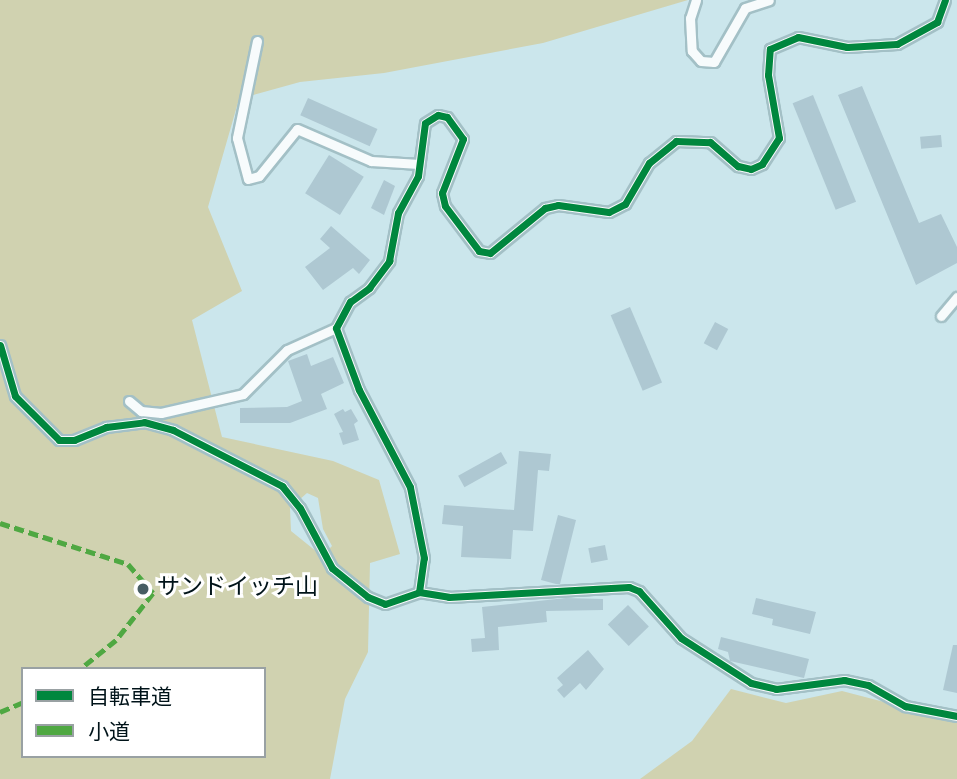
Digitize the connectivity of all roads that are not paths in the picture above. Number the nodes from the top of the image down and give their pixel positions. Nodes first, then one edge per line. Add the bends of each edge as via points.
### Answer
1 (695, 0) edge
2 (769, 0) edge
3 (945, 0) edge
4 (257, 41) dead end
5 (419, 164) junction
6 (957, 297) edge
7 (941, 316) dead end
8 (335, 328) junction
9 (0, 345) edge
10 (129, 401) dead end
11 (419, 593) junction
12 (957, 716) edge

1 - 2 street via 690,18 692,51 701,61 713,62 745,8
3 - 5 street via 937,22 897,44 847,47 798,37 770,49 768,75 779,138 762,164 751,169 738,166 710,142 676,141 649,163 625,204 609,212 558,205 545,208 490,253 479,251 445,206 442,193 463,139 447,117 438,115 425,123
4 - 5 street via 237,138 248,180 259,176 297,129 371,161
5 - 8 street via 418,176 398,213 389,261 369,288 350,302
6 - 7 street
8 - 10 street via 287,350 243,394 161,413 141,411
8 - 11 street via 359,390 410,487 424,558
9 - 11 street via 15,396 59,440 144,422 173,430 282,486 300,508 332,568 368,597 385,604
11 - 12 street via 449,597 629,587 681,638 751,683 776,689 844,680 868,685 905,706

